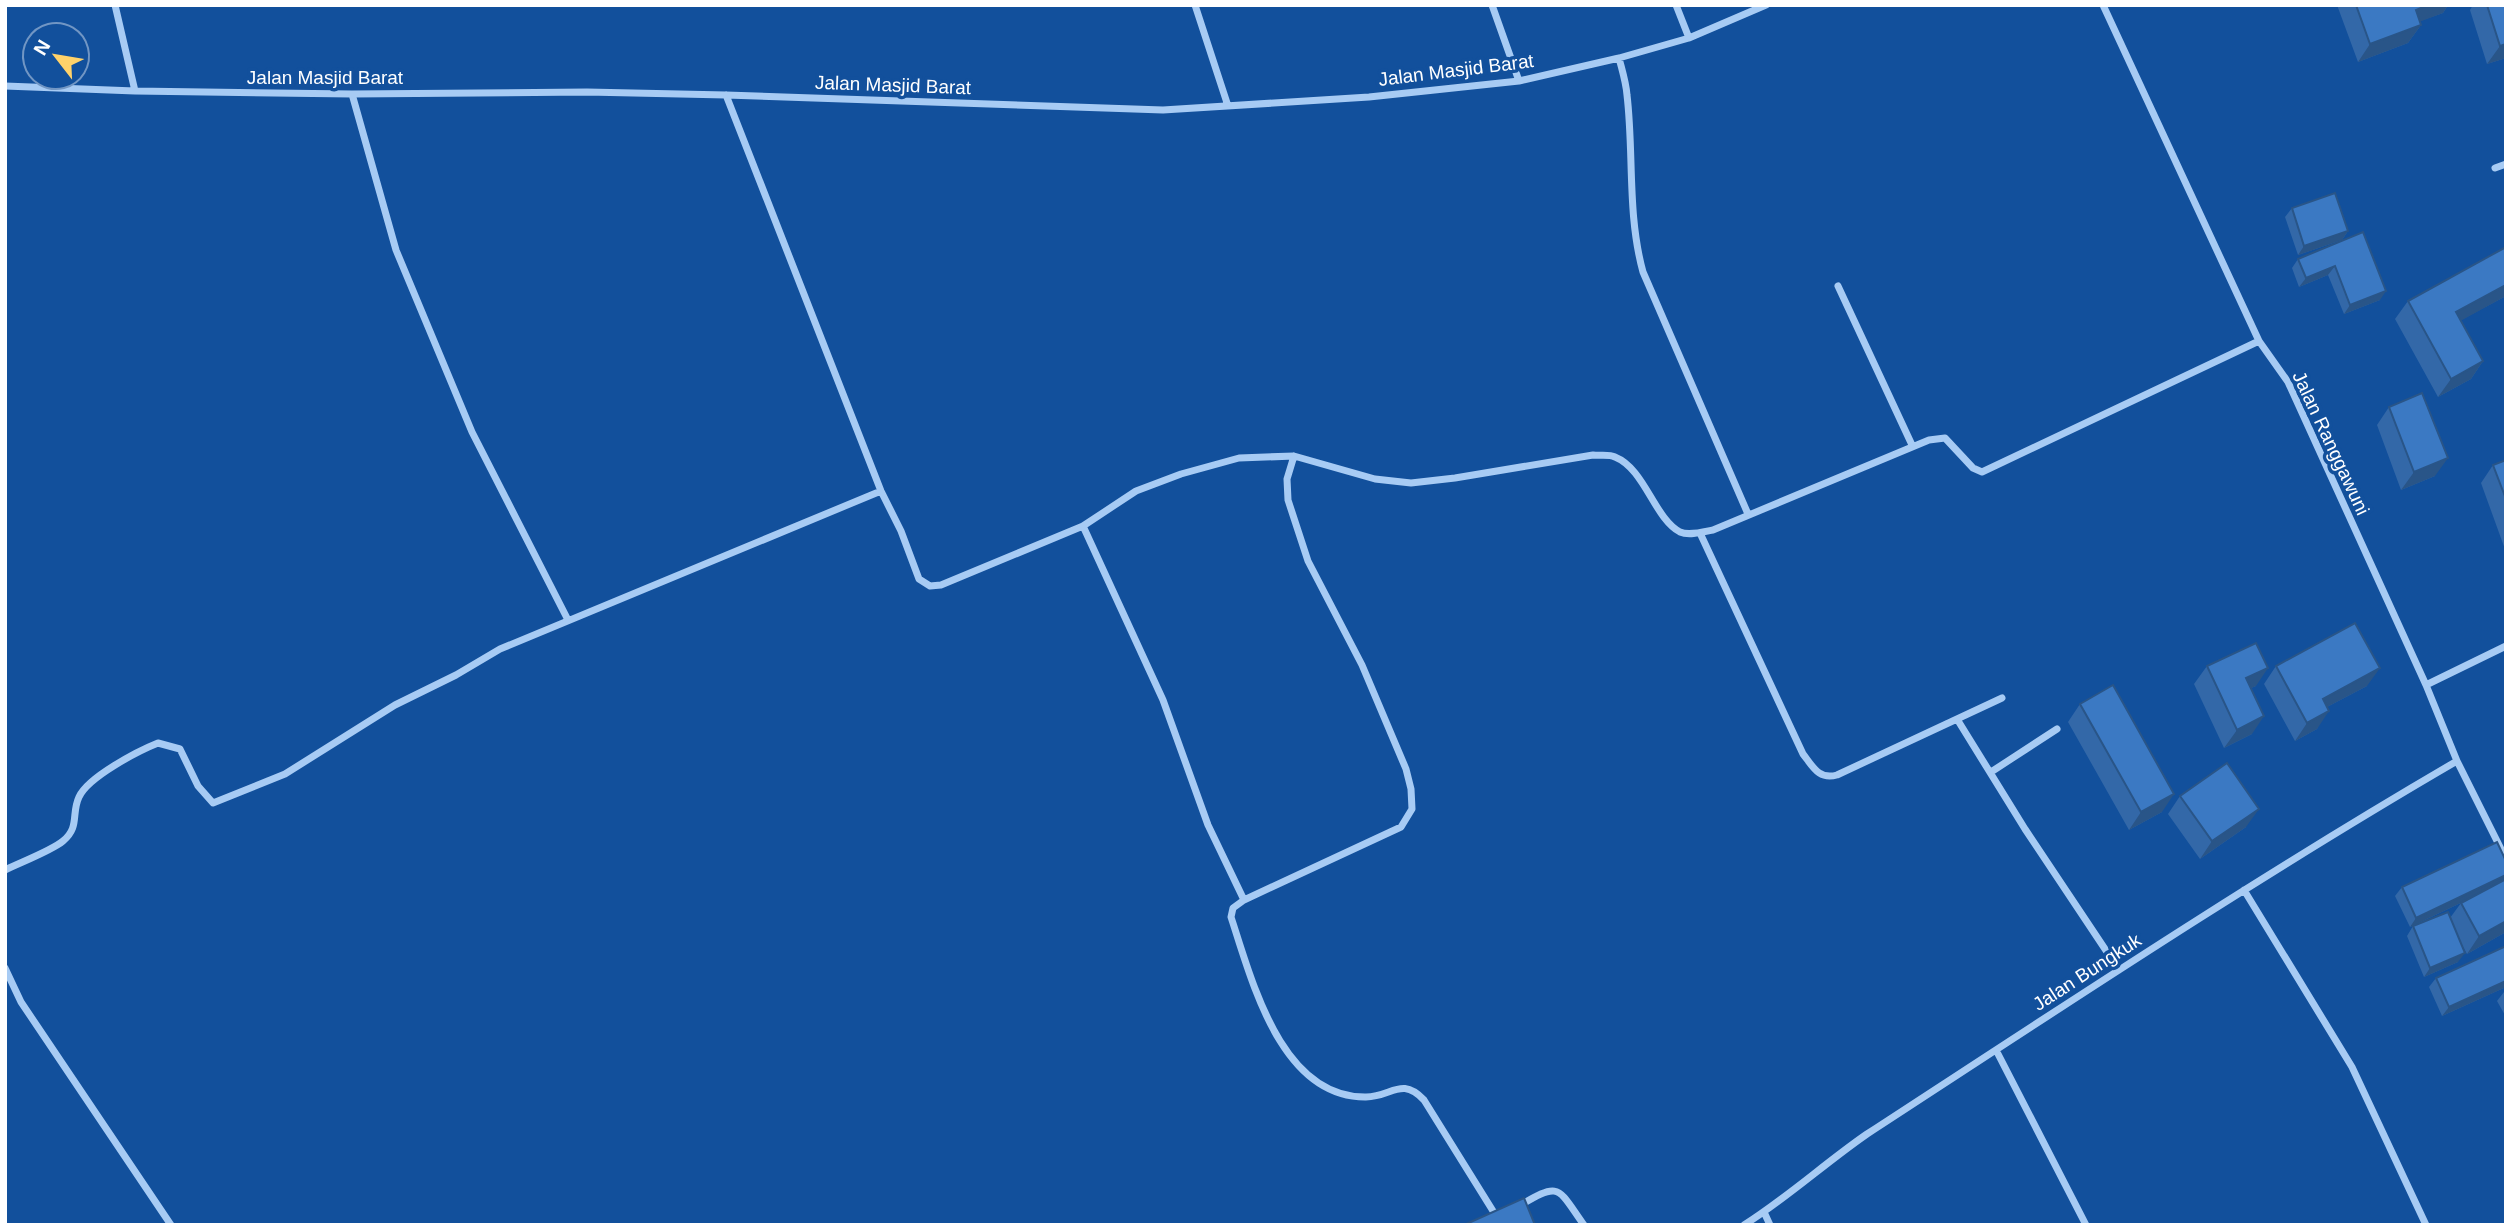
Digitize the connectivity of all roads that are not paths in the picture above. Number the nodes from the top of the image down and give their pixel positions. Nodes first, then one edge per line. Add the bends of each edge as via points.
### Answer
1 (115, 5) edge
2 (1195, 5) edge
3 (1492, 5) edge
4 (1676, 5) edge
5 (1766, 5) edge
6 (2103, 5) edge
7 (1689, 38) junction
8 (1619, 58) junction
9 (1519, 81) junction
10 (5, 86) edge
11 (135, 91) junction
12 (352, 94) junction
13 (726, 95) junction
14 (1228, 106) junction
15 (2506, 164) edge
16 (2495, 168) dead end
17 (1838, 286) dead end
18 (2259, 341) junction
19 (1912, 445) junction
20 (1294, 456) junction
21 (881, 491) junction
22 (1748, 514) junction
23 (1083, 526) junction
24 (1700, 533) junction
25 (568, 620) junction
26 (2506, 646) edge
27 (2426, 685) junction
28 (2002, 698) dead end
29 (1956, 719) junction
30 (2057, 729) dead end
31 (2457, 761) junction
32 (1991, 772) junction
33 (2506, 859) edge
34 (5, 870) edge
35 (2244, 890) junction
36 (1244, 900) junction
37 (6, 968) edge
38 (2119, 970) junction
39 (1996, 1049) junction
40 (1764, 1212) junction
41 (1498, 1219) junction
42 (171, 1225) edge
43 (1489, 1225) edge
44 (1584, 1225) edge
45 (1744, 1225) edge
46 (1770, 1225) edge
47 (2086, 1225) edge
48 (2426, 1225) edge

1 - 11 street
2 - 14 street
3 - 9 street
4 - 7 street
5 - 7 street, Jalan Masjid Barat
6 - 18 street, Jalan Ranggawuni
7 - 8 street, Jalan Masjid Barat
8 - 9 street, Jalan Masjid Barat
8 - 22 street via 1627,92 1631,195 1643,272
9 - 14 street, Jalan Masjid Barat
10 - 11 street, Jalan Masjid Barat
11 - 12 street, Jalan Masjid Barat
12 - 13 street, Jalan Masjid Barat
12 - 25 street via 396,250 472,432
13 - 14 street, Jalan Masjid Barat via 1163,110
13 - 21 street
15 - 16 street
17 - 19 street
18 - 19 street via 1982,472 1945,438
18 - 27 street, Jalan Ranggawuni via 2288,382
19 - 22 street
20 - 23 street via 1239,458 1181,474 1136,491
20 - 24 street via 1375,479 1411,482 1593,455 1614,456 1629,465 1670,523 1682,533
20 - 36 street via 1287,480 1288,500 1308,561 1362,665 1406,769 1412,809 1401,827
21 - 23 street via 919,579 930,586
21 - 25 street
22 - 24 street
23 - 36 street via 1163,701 1208,825
24 - 29 street via 1804,754 1821,775 1837,775
25 - 34 street via 500,649 395,705 285,774 213,803 198,786 180,749 158,743 138,751 80,795 75,826 63,841
26 - 27 street
27 - 31 street, Jalan Ranggawuni
28 - 29 street
29 - 32 street
30 - 32 street
31 - 33 street, Jalan Ranggawuni
31 - 35 street, Jalan Bungkuk
32 - 38 street
35 - 38 street, Jalan Bungkuk
35 - 48 street via 2352,1067
36 - 41 street via 1230,917 1273,1031 1298,1067 1345,1096 1413,1089
37 - 42 street via 21,1002
38 - 39 street, Jalan Bungkuk
39 - 40 street, Jalan Bungkuk via 1839,1153
39 - 47 street
40 - 45 street, Jalan Bungkuk
40 - 46 street
41 - 43 street
41 - 44 street via 1552,1189 1562,1194

